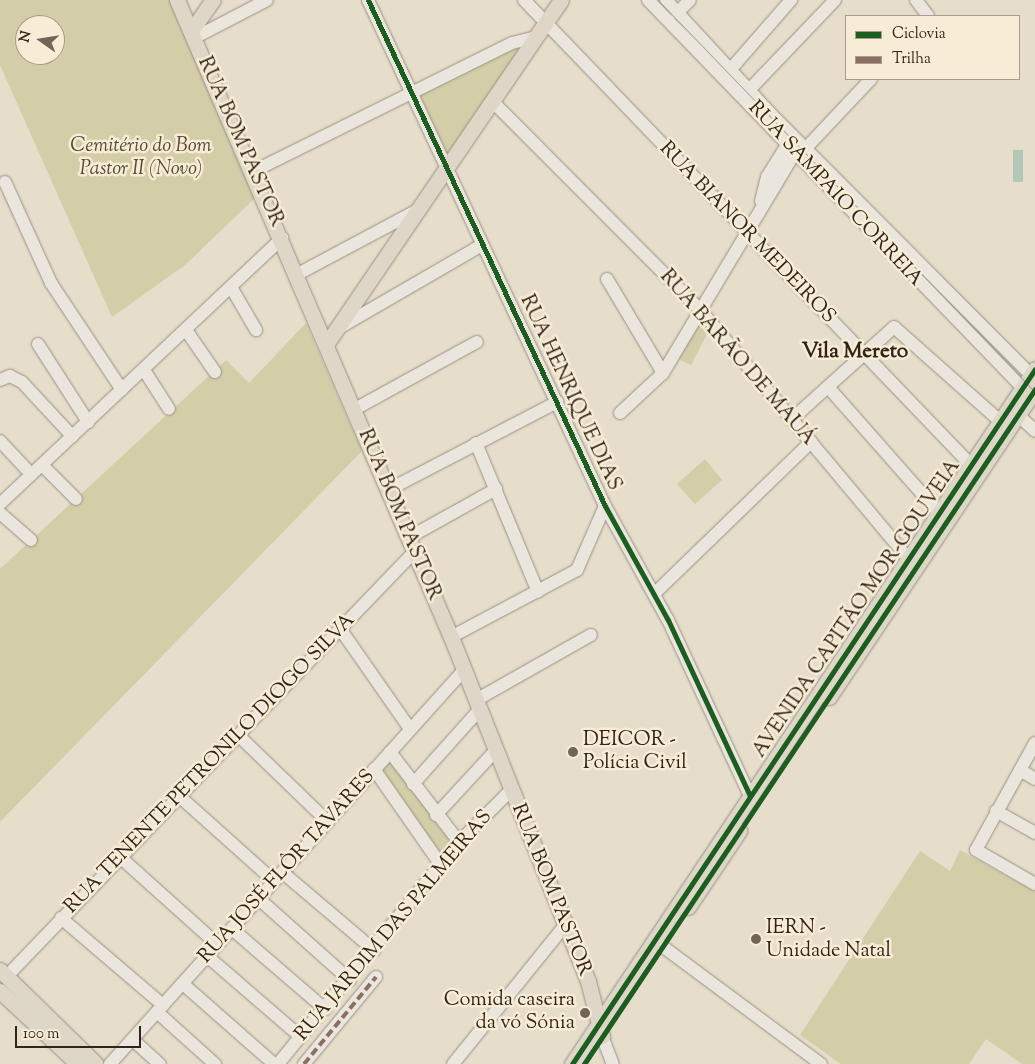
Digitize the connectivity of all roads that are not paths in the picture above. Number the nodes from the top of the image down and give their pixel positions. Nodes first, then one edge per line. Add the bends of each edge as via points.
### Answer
1 (178, 0) edge
2 (203, 0) edge
3 (212, 0) edge
4 (267, 0) edge
5 (368, 0) edge
6 (524, 0) edge
7 (561, 0) edge
8 (648, 0) edge
9 (666, 0) edge
10 (690, 0) edge
11 (791, 0) edge
12 (835, 0) edge
13 (916, 0) edge
14 (677, 13) junction
15 (927, 15) edge
16 (546, 23) junction
17 (190, 31) junction
18 (536, 38) junction
19 (730, 70) junction
20 (870, 80) edge
21 (750, 89) junction
22 (413, 94) junction
23 (492, 101) junction
24 (797, 147) junction
25 (447, 167) junction
26 (252, 172) junction
27 (5, 182) dead end
28 (420, 208) junction
29 (746, 229) junction
30 (282, 238) junction
31 (482, 245) junction
32 (298, 274) junction
33 (607, 279) dead end
34 (231, 288) junction
35 (703, 313) junction
36 (337, 329) junction
37 (186, 330) junction
38 (256, 330) dead end
39 (327, 342) junction
40 (477, 342) dead end
41 (38, 344) dead end
42 (863, 354) junction
43 (144, 370) junction
44 (214, 372) dead end
45 (663, 373) junction
46 (0, 380) edge
47 (1031, 380) edge
48 (828, 387) junction
49 (122, 390) junction
50 (557, 402) junction
51 (169, 408) dead end
52 (355, 409) junction
53 (620, 413) dead end
54 (1018, 415) junction
55 (792, 419) junction
56 (1000, 421) junction
57 (88, 422) junction
58 (1035, 431) edge
59 (72, 436) junction
60 (0, 441) edge
61 (811, 442) junction
62 (476, 443) junction
63 (979, 460) junction
64 (42, 465) junction
65 (31, 474) junction
66 (496, 489) junction
67 (388, 490) junction
68 (76, 500) dead end
69 (0, 504) edge
70 (606, 506) junction
71 (0, 513) edge
72 (939, 513) junction
73 (408, 538) junction
74 (31, 540) dead end
75 (414, 552) junction
76 (909, 559) junction
77 (538, 592) junction
78 (654, 594) junction
79 (341, 630) junction
80 (591, 636) dead end
81 (451, 637) junction
82 (464, 670) junction
83 (478, 704) junction
84 (410, 728) junction
85 (238, 735) junction
86 (1035, 743) edge
87 (496, 750) junction
88 (390, 752) junction
89 (374, 769) junction
90 (1020, 770) junction
91 (1035, 779) edge
92 (413, 784) junction
93 (511, 790) junction
94 (179, 796) junction
95 (750, 796) junction
96 (996, 811) junction
97 (436, 815) junction
98 (326, 820) junction
99 (1035, 833) edge
100 (460, 842) junction
101 (120, 857) junction
102 (714, 859) junction
103 (441, 865) junction
104 (278, 876) junction
105 (1035, 884) edge
106 (259, 899) junction
107 (61, 918) junction
108 (566, 924) junction
109 (232, 929) junction
110 (217, 944) junction
111 (662, 946) junction
112 (374, 950) junction
113 (207, 956) junction
114 (3, 973) edge
115 (376, 977) dead end
116 (350, 980) junction
117 (183, 984) junction
118 (0, 991) edge
119 (160, 1009) junction
120 (325, 1009) junction
121 (600, 1030) junction
122 (301, 1037) junction
123 (133, 1040) junction
124 (78, 1064) edge
125 (96, 1064) edge
126 (110, 1064) edge
127 (160, 1064) edge
128 (215, 1064) edge
129 (276, 1064) edge
130 (304, 1064) edge
131 (453, 1064) edge
132 (572, 1064) edge
133 (584, 1064) edge
134 (613, 1064) edge
135 (821, 1064) edge

1 - 17 main road, RUA BOM PASTOR
2 - 17 main road
3 - 17 main road
4 - 17 street
5 - 22 street, RUA HENRIQUE DIAS
6 - 16 street, RUA BIANOR MEDEIROS
7 - 16 main road
8 - 24 street, RUA SAMPAIO CORREIA
9 - 14 street, RUA SAMPAIO CORREIA
10 - 14 street
11 - 19 street
12 - 21 street
13 - 15 street
14 - 19 street, RUA SAMPAIO CORREIA
16 - 18 main road
16 - 29 street, RUA BIANOR MEDEIROS
17 - 26 main road, RUA BOM PASTOR
18 - 22 street via 512,43
18 - 23 main road
19 - 21 street, RUA SAMPAIO CORREIA
20 - 24 street
21 - 24 street, RUA SAMPAIO CORREIA
22 - 25 street, RUA HENRIQUE DIAS
22 - 26 street
23 - 25 main road
23 - 35 street, RUA BARÃO DE MAUÁ
24 - 29 street
24 - 47 street, RUA SAMPAIO CORREIA
25 - 28 main road
25 - 31 street, RUA HENRIQUE DIAS
26 - 30 main road, RUA BOM PASTOR
27 - 49 street via 51,283
28 - 32 street
28 - 36 main road
29 - 35 street
29 - 42 street, RUA BIANOR MEDEIROS
30 - 32 main road, RUA BOM PASTOR
30 - 34 street
31 - 36 street
31 - 50 street, RUA HENRIQUE DIAS
32 - 39 main road, RUA BOM PASTOR
33 - 45 street
34 - 37 street
34 - 38 street
35 - 45 street
35 - 55 street, RUA BARÃO DE MAUÁ
36 - 39 main road
37 - 43 street
37 - 44 street
39 - 52 main road, RUA BOM PASTOR
40 - 52 street
41 - 57 street
42 - 48 street
42 - 56 street via 892,328 900,330
42 - 63 street, RUA BIANOR MEDEIROS
43 - 49 street
43 - 51 street
45 - 53 street
46 - 59 street via 10,376 22,382
47 - 54 main road, AVENIDA CAPITÃO MOR-GOUVEIA
47 - 56 main road, AVENIDA CAPITÃO MOR-GOUVEIA
48 - 55 street
48 - 72 street
49 - 57 street
50 - 62 street
50 - 70 street, RUA HENRIQUE DIAS
52 - 67 main road, RUA BOM PASTOR
54 - 58 street
54 - 63 main road, AVENIDA CAPITÃO MOR-GOUVEIA
55 - 61 street, RUA BARÃO DE MAUÁ
56 - 63 main road, AVENIDA CAPITÃO MOR-GOUVEIA
57 - 59 street
59 - 64 street
60 - 65 street
61 - 76 street, RUA BARÃO DE MAUÁ
61 - 78 street
62 - 66 street
62 - 67 street
63 - 72 main road, AVENIDA CAPITÃO MOR-GOUVEIA
63 - 102 main road, AVENIDA CAPITÃO MOR-GOUVEIA
64 - 65 street
64 - 68 street
65 - 69 street
66 - 73 street
66 - 77 street
67 - 73 main road, RUA BOM PASTOR
70 - 77 street via 577,570
70 - 78 street, RUA HENRIQUE DIAS
71 - 74 street
72 - 76 main road, AVENIDA CAPITÃO MOR-GOUVEIA
73 - 75 main road, RUA BOM PASTOR
75 - 79 street, RUA TENENTE PETRONILO DIOGO SILVA
75 - 81 main road, RUA BOM PASTOR
76 - 95 main road, AVENIDA CAPITÃO MOR-GOUVEIA
77 - 81 street
78 - 95 street, RUA HENRIQUE DIAS
79 - 84 street
79 - 85 street, RUA TENENTE PETRONILO DIOGO SILVA via 323,641
80 - 83 street
81 - 82 main road, RUA BOM PASTOR
82 - 83 main road, RUA BOM PASTOR
82 - 84 street, RUA JOSÉ FLÔR TAVARES
83 - 87 main road, RUA BOM PASTOR
83 - 92 street
84 - 88 street, RUA JOSÉ FLÔR TAVARES
85 - 94 street, RUA TENENTE PETRONILO DIOGO SILVA
85 - 98 street
86 - 90 street
87 - 93 main road, RUA BOM PASTOR
87 - 97 street
88 - 89 street, RUA JOSÉ FLÔR TAVARES
88 - 92 street
89 - 98 street, RUA JOSÉ FLÔR TAVARES
89 - 103 street
90 - 91 street
90 - 96 street
92 - 97 street
93 - 100 street, RUA JARDIM DAS PALMEIRAS
93 - 108 main road, RUA BOM PASTOR
94 - 101 street, RUA TENENTE PETRONILO DIOGO SILVA
94 - 104 street
95 - 102 main road, AVENIDA CAPITÃO MOR-GOUVEIA
96 - 99 street
96 - 105 street via 976,850
97 - 100 street
98 - 104 street, RUA JOSÉ FLÔR TAVARES
100 - 103 street, RUA JARDIM DAS PALMEIRAS
101 - 107 street, RUA TENENTE PETRONILO DIOGO SILVA
101 - 110 street
102 - 111 main road, AVENIDA CAPITÃO MOR-GOUVEIA
102 - 121 main road, AVENIDA CAPITÃO MOR-GOUVEIA
103 - 112 street, RUA JARDIM DAS PALMEIRAS
104 - 106 street, RUA JOSÉ FLÔR TAVARES
104 - 112 street
106 - 109 street, RUA JOSÉ FLÔR TAVARES
106 - 116 street
107 - 114 street, RUA TENENTE PETRONILO DIOGO SILVA
107 - 119 street
108 - 121 main road, RUA BOM PASTOR
108 - 131 street
109 - 110 street, RUA JOSÉ FLÔR TAVARES
109 - 120 street
110 - 113 street, RUA JOSÉ FLÔR TAVARES
111 - 121 main road, AVENIDA CAPITÃO MOR-GOUVEIA
111 - 135 street
112 - 116 street, RUA JARDIM DAS PALMEIRAS
113 - 117 street, RUA JOSÉ FLÔR TAVARES
113 - 122 street
114 - 125 main road
115 - 130 street
116 - 120 street, RUA JARDIM DAS PALMEIRAS
117 - 119 street, RUA JOSÉ FLÔR TAVARES
117 - 129 street
118 - 124 main road
119 - 123 street, RUA JOSÉ FLÔR TAVARES
119 - 128 street
120 - 122 street, RUA JARDIM DAS PALMEIRAS
121 - 132 main road, AVENIDA CAPITÃO MOR-GOUVEIA
121 - 133 main road, AVENIDA CAPITÃO MOR-GOUVEIA
121 - 134 street
122 - 129 street, RUA JARDIM DAS PALMEIRAS
123 - 126 street, RUA JOSÉ FLÔR TAVARES
123 - 127 street

